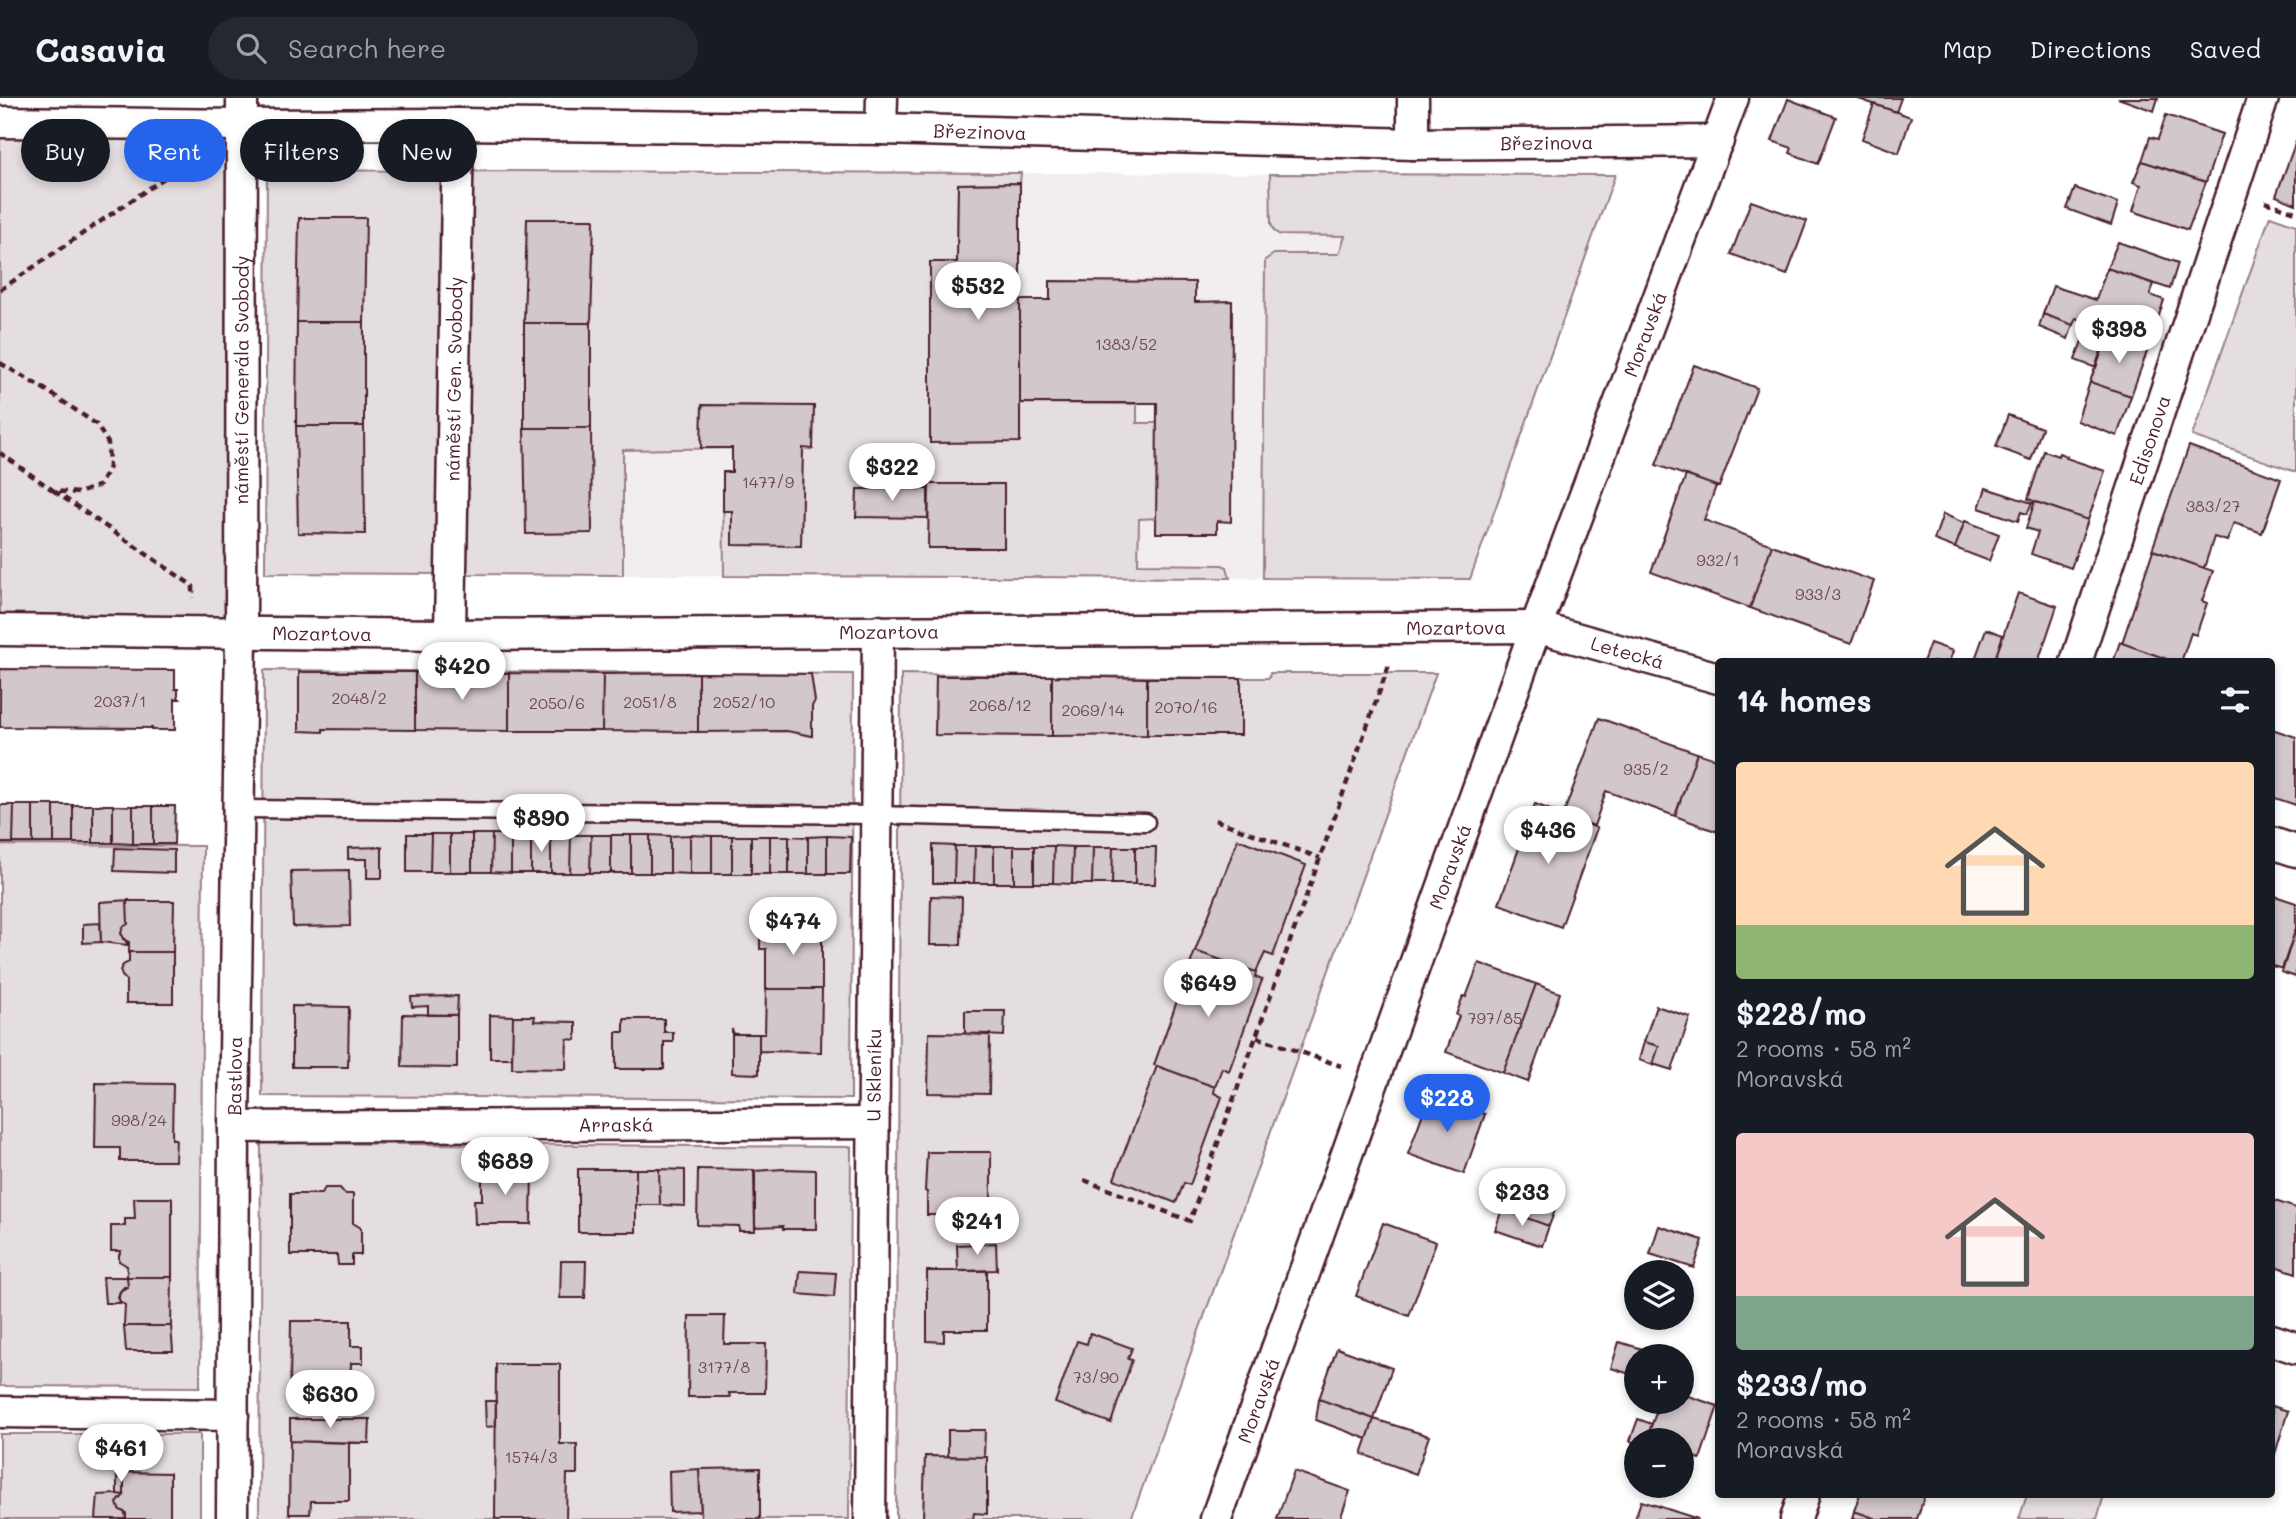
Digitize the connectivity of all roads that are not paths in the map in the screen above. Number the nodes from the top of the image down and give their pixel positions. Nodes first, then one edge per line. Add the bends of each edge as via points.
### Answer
1 (881, 98) edge
2 (1413, 98) edge
3 (1733, 98) edge
4 (2263, 98) edge
5 (242, 112) edge
6 (378, 120) edge
7 (0, 122) edge
8 (477, 124) edge
9 (881, 129) junction
10 (1718, 141) junction
11 (1413, 144) junction
12 (457, 182) edge
13 (1536, 627) junction
14 (0, 630) edge
15 (878, 631) junction
16 (241, 634) junction
17 (450, 635) junction
18 (2077, 658) edge
19 (1715, 677) edge
20 (238, 809) junction
21 (876, 815) junction
22 (1146, 822) dead end
23 (2275, 844) edge
24 (2296, 851) edge
25 (873, 1123) junction
26 (234, 1127) junction
27 (2275, 1341) edge
28 (2296, 1348) edge
29 (0, 1412) edge
30 (233, 1415) junction
31 (1803, 1498) edge
32 (232, 1519) edge
33 (870, 1519) edge
34 (1216, 1519) edge
35 (1796, 1519) edge

1 - 9 street
2 - 11 street
3 - 10 street, Moravská
4 - 18 street, Edisonova
5 - 6 street, Březinova
5 - 7 street
5 - 16 street, náměstí Generála Svobody
8 - 9 street, Březinova
9 - 11 street, Březinova
10 - 11 street, Březinova
10 - 13 street, Moravská
12 - 17 street, náměstí Gen. Svobody
13 - 15 street, Mozartova
13 - 19 street, Letecká
13 - 34 street, Moravská
14 - 16 street
15 - 17 street, Mozartova
15 - 21 street, U Skleníku
16 - 17 street, Mozartova
16 - 20 street, Bastlova
20 - 21 lane
20 - 26 street, Bastlova
21 - 22 lane
21 - 25 street, U Skleníku
23 - 24 street
25 - 26 street, Arraská
25 - 33 street, U Skleníku
26 - 30 street, Bastlova
27 - 28 street
29 - 30 street
30 - 32 street, Bastlova
31 - 35 street

